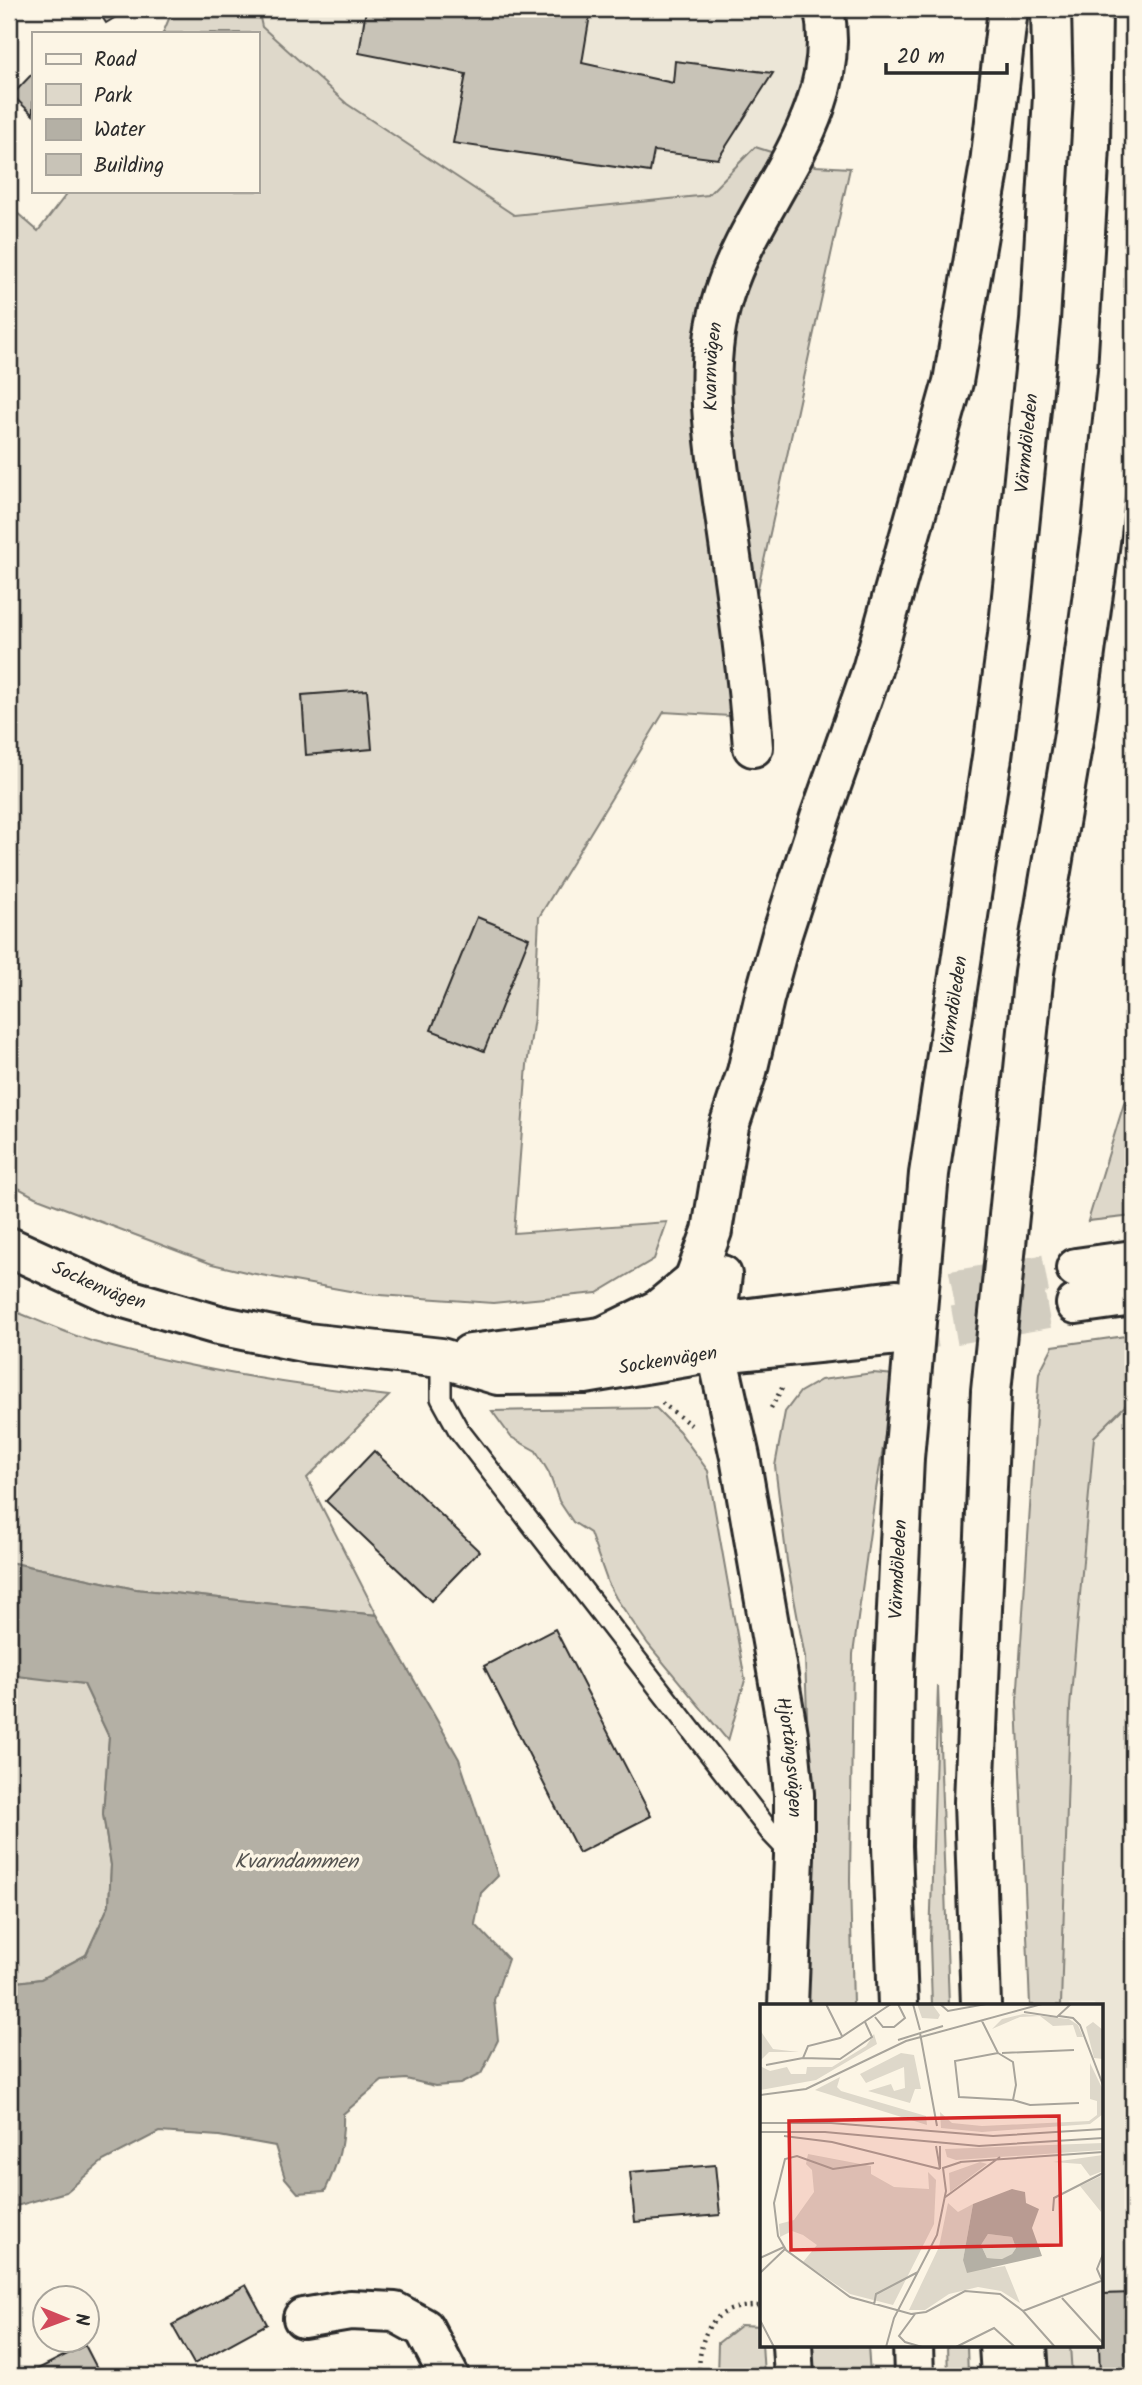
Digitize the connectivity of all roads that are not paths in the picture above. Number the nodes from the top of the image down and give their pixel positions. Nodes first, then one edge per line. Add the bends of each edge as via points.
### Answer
1 (824, 9) edge
2 (1008, 9) edge
3 (1051, 9) edge
4 (1133, 9) edge
5 (753, 747) dead end
6 (747, 1072) junction
7 (9, 1247) edge
8 (1133, 1260) edge
9 (694, 1280) junction
10 (1133, 1296) edge
11 (598, 1339) junction
12 (706, 1339) junction
13 (441, 1358) junction
14 (794, 1857) junction
15 (788, 2004) edge
16 (898, 2004) edge
17 (981, 2004) edge
18 (303, 2318) dead end
19 (792, 2346) edge
20 (913, 2346) edge
21 (999, 2346) edge
22 (1027, 2346) edge
23 (449, 2376) edge
24 (794, 2376) edge
25 (915, 2376) edge
26 (1001, 2376) edge
27 (1029, 2376) edge

1 - 5 main road, Kvarnvägen via 827,63 817,104 788,167 741,247 713,344 710,385
2 - 6 main road via 990,164 953,382 872,670 782,934
3 - 16 main road, Värmdöleden via 1053,96 1040,321 1008,635 929,1174 904,1458 892,1846
4 - 17 main road via 1131,148 1118,372 1074,734 1034,972 991,1391 974,1802
6 - 9 main road via 729,1126 712,1231
6 - 12 main road
7 - 13 main road, Sockenvägen via 114,1295 218,1325 307,1343
8 - 10 main road via 1076,1286
9 - 11 main road via 659,1309
9 - 12 main road
11 - 12 main road, Sockenvägen
11 - 13 main road, Sockenvägen
12 - 12 main road, Sockenvägen via 897,1317 755,1348
12 - 13 main road, Sockenvägen via 585,1374 498,1376
12 - 14 main road, Hjortängsvägen via 750,1514 788,1734
13 - 14 lane via 440,1398 458,1429
14 - 15 main road, Hjortängsvägen
18 - 23 main road via 350,2310 395,2312 424,2328
19 - 24 main road
20 - 25 main road
21 - 26 main road
22 - 27 main road

